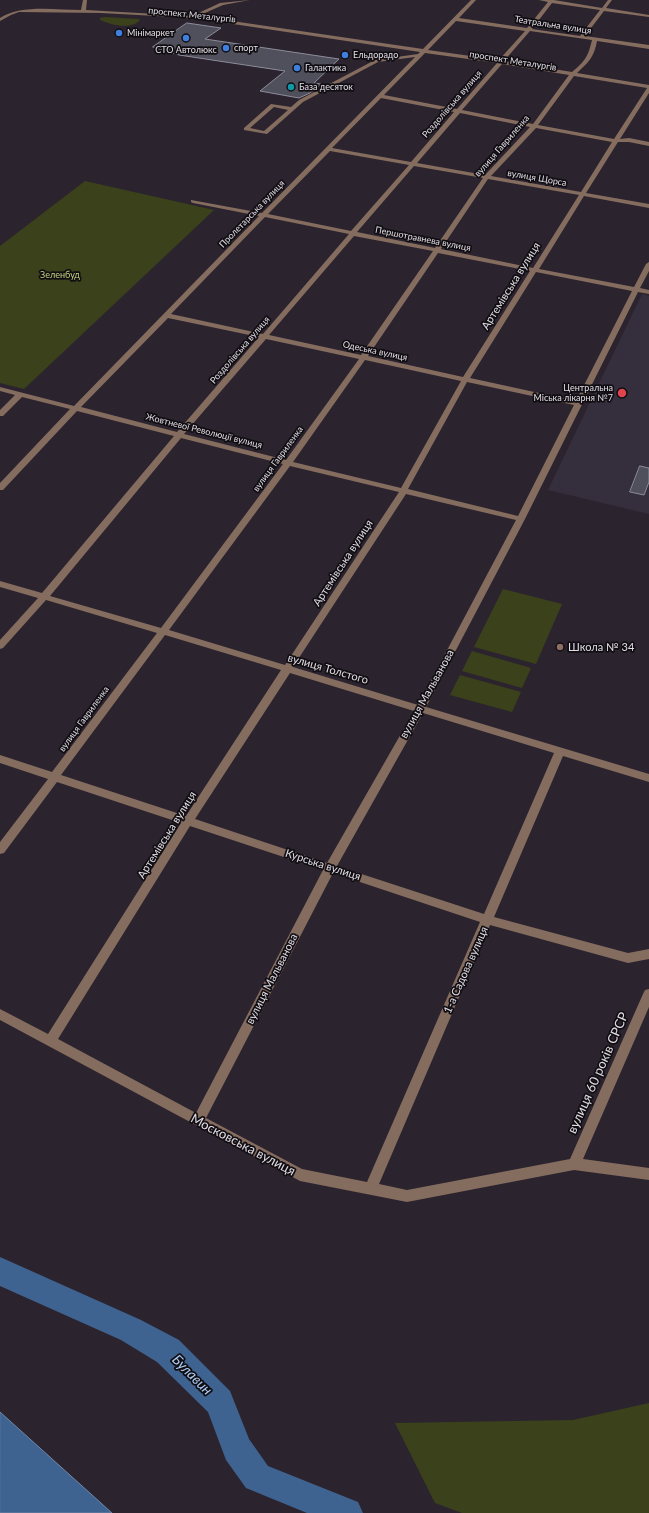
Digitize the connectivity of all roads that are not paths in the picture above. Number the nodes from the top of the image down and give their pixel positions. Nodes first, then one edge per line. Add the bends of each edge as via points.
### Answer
1 (85, 0) edge
2 (248, 0) edge
3 (474, 0) edge
4 (541, 0) edge
5 (610, 0) edge
6 (552, 1) edge
7 (603, 9) junction
8 (0, 10) edge
9 (19, 11) junction
10 (83, 12) junction
11 (649, 16) edge
12 (193, 17) junction
13 (455, 19) junction
14 (0, 20) edge
15 (529, 29) junction
16 (272, 31) junction
17 (582, 37) junction
18 (595, 40) junction
19 (649, 47) edge
20 (422, 53) junction
21 (498, 64) junction
22 (571, 76) junction
23 (649, 90) edge
24 (379, 96) junction
25 (293, 108) junction
26 (457, 111) junction
27 (534, 126) junction
28 (615, 141) junction
29 (649, 144) edge
30 (328, 149) junction
31 (412, 164) junction
32 (486, 178) junction
33 (581, 195) junction
34 (193, 201) dead end
35 (649, 206) edge
36 (263, 215) junction
37 (352, 233) junction
38 (436, 250) junction
39 (649, 264) edge
40 (534, 270) junction
41 (637, 290) junction
42 (649, 292) edge
43 (166, 315) junction
44 (264, 336) junction
45 (362, 358) junction
46 (465, 380) junction
47 (0, 389) edge
48 (21, 394) junction
49 (579, 404) junction
50 (76, 409) junction
51 (0, 414) edge
52 (179, 435) junction
53 (288, 463) junction
54 (0, 488) edge
55 (404, 490) junction
56 (521, 519) junction
57 (0, 584) edge
58 (44, 597) junction
59 (162, 631) junction
60 (0, 646) edge
61 (287, 670) junction
62 (420, 709) junction
63 (560, 751) junction
64 (0, 758) edge
65 (54, 776) junction
66 (649, 778) edge
67 (188, 821) junction
68 (0, 850) edge
69 (330, 868) junction
70 (488, 920) junction
71 (649, 954) edge
72 (649, 994) edge
73 (0, 1014) edge
74 (50, 1042) junction
75 (198, 1121) junction
76 (574, 1164) junction
77 (649, 1174) edge
78 (370, 1189) junction

1 - 10 street
2 - 12 street via 222,4
3 - 13 street, Пролетарська вулиця
4 - 6 street
5 - 7 street
6 - 7 street
6 - 15 street, Роздолівська вулиця
7 - 11 street
7 - 17 street
8 - 9 street
9 - 10 street
9 - 14 street
10 - 12 street, проспект Металургів
10 - 16 street, проспект Металургів via 177,19
12 - 16 street, проспект Металургів
13 - 15 street, Театральна вулиця
13 - 20 street, Пролетарська вулиця
15 - 17 street, Театральна вулиця
15 - 21 street, Роздолівська вулиця
16 - 20 street, проспект Металургів
17 - 18 street, Театральна вулиця
18 - 19 street, Театральна вулиця
18 - 22 street, вулиця Гавриленка via 587,62
20 - 21 street, проспект Металургів
20 - 24 street, Пролетарська вулиця
20 - 25 street via 367,65 301,101
21 - 22 street, проспект Металургів
21 - 26 street, Роздолівська вулиця
22 - 23 street, проспект Металургів
22 - 27 street, вулиця Гавриленка
23 - 28 street, Артемівська вулиця
24 - 26 street
24 - 30 street, Пролетарська вулиця
25 - 25 street via 265,133 246,129 273,105
26 - 27 street
26 - 31 street, Роздолівська вулиця
27 - 28 street
27 - 32 street, вулиця Гавриленка
28 - 29 street via 629,140
28 - 33 street, Артемівська вулиця
30 - 31 street, вулиця Щорса
30 - 36 street, Пролетарська вулиця
31 - 32 street, вулиця Щорса
31 - 37 street, Роздолівська вулиця
32 - 33 street, вулиця Щорса
32 - 38 street, вулиця Гавриленка
33 - 35 street, вулиця Щорса
33 - 40 street, Артемівська вулиця
34 - 36 street, Першотравнева вулиця
36 - 37 street, Першотравнева вулиця
36 - 43 street, Пролетарська вулиця
37 - 38 street, Першотравнева вулиця
37 - 44 street, Роздолівська вулиця
38 - 40 street, Першотравнева вулиця
38 - 45 street, вулиця Гавриленка
39 - 41 street, вулиця Мальванова
40 - 41 street, Першотравнева вулиця
40 - 46 street, Артемівська вулиця
41 - 42 street, Першотравнева вулиця
41 - 49 street, вулиця Мальванова
43 - 44 street, Одеська вулиця
43 - 50 street, Пролетарська вулиця
44 - 45 street, Одеська вулиця
44 - 52 street, Роздолівська вулиця
45 - 46 street, Одеська вулиця
45 - 53 street, вулиця Гавриленка
46 - 49 street, Одеська вулиця
46 - 55 street, Артемівська вулиця
47 - 48 street, Жовтневої Революції вулиця
48 - 50 street, Жовтневої Революції вулиця
48 - 51 street
49 - 56 street, вулиця Мальванова
50 - 52 street, Жовтневої Революції вулиця
50 - 54 street, Пролетарська вулиця
52 - 53 street, Жовтневої Революції вулиця
52 - 58 street, Роздолівська вулиця
53 - 55 street, Жовтневої Революції вулиця
53 - 59 street, вулиця Гавриленка
55 - 56 street, Жовтневої Революції вулиця
55 - 61 street, Артемівська вулиця
56 - 62 street, вулиця Мальванова
57 - 58 street, вулиця Толстого
58 - 59 street, вулиця Толстого
58 - 60 street, Роздолівська вулиця
59 - 61 street, вулиця Толстого
59 - 65 street, вулиця Гавриленка
61 - 62 street, вулиця Толстого
61 - 67 street, Артемівська вулиця
62 - 63 street, вулиця Толстого
62 - 69 street, вулиця Мальванова
63 - 66 street, вулиця Толстого
63 - 70 street, 1-а Садова вулиця
64 - 65 street, Курська вулиця
65 - 67 street, Курська вулиця
65 - 68 street, вулиця Гавриленка
67 - 69 street, Курська вулиця
67 - 74 street, Артемівська вулиця
69 - 70 street, Курська вулиця
69 - 75 street, вулиця Мальванова
70 - 71 street, Курська вулиця via 628,958
70 - 78 street, 1-а Садова вулиця
72 - 76 street, вулиця 60 років СРСР
73 - 74 street, Московська вулиця
74 - 75 street, Московська вулиця
75 - 78 street, Московська вулиця via 300,1175
76 - 77 street, Московська вулиця
76 - 78 street, Московська вулиця via 407,1196

